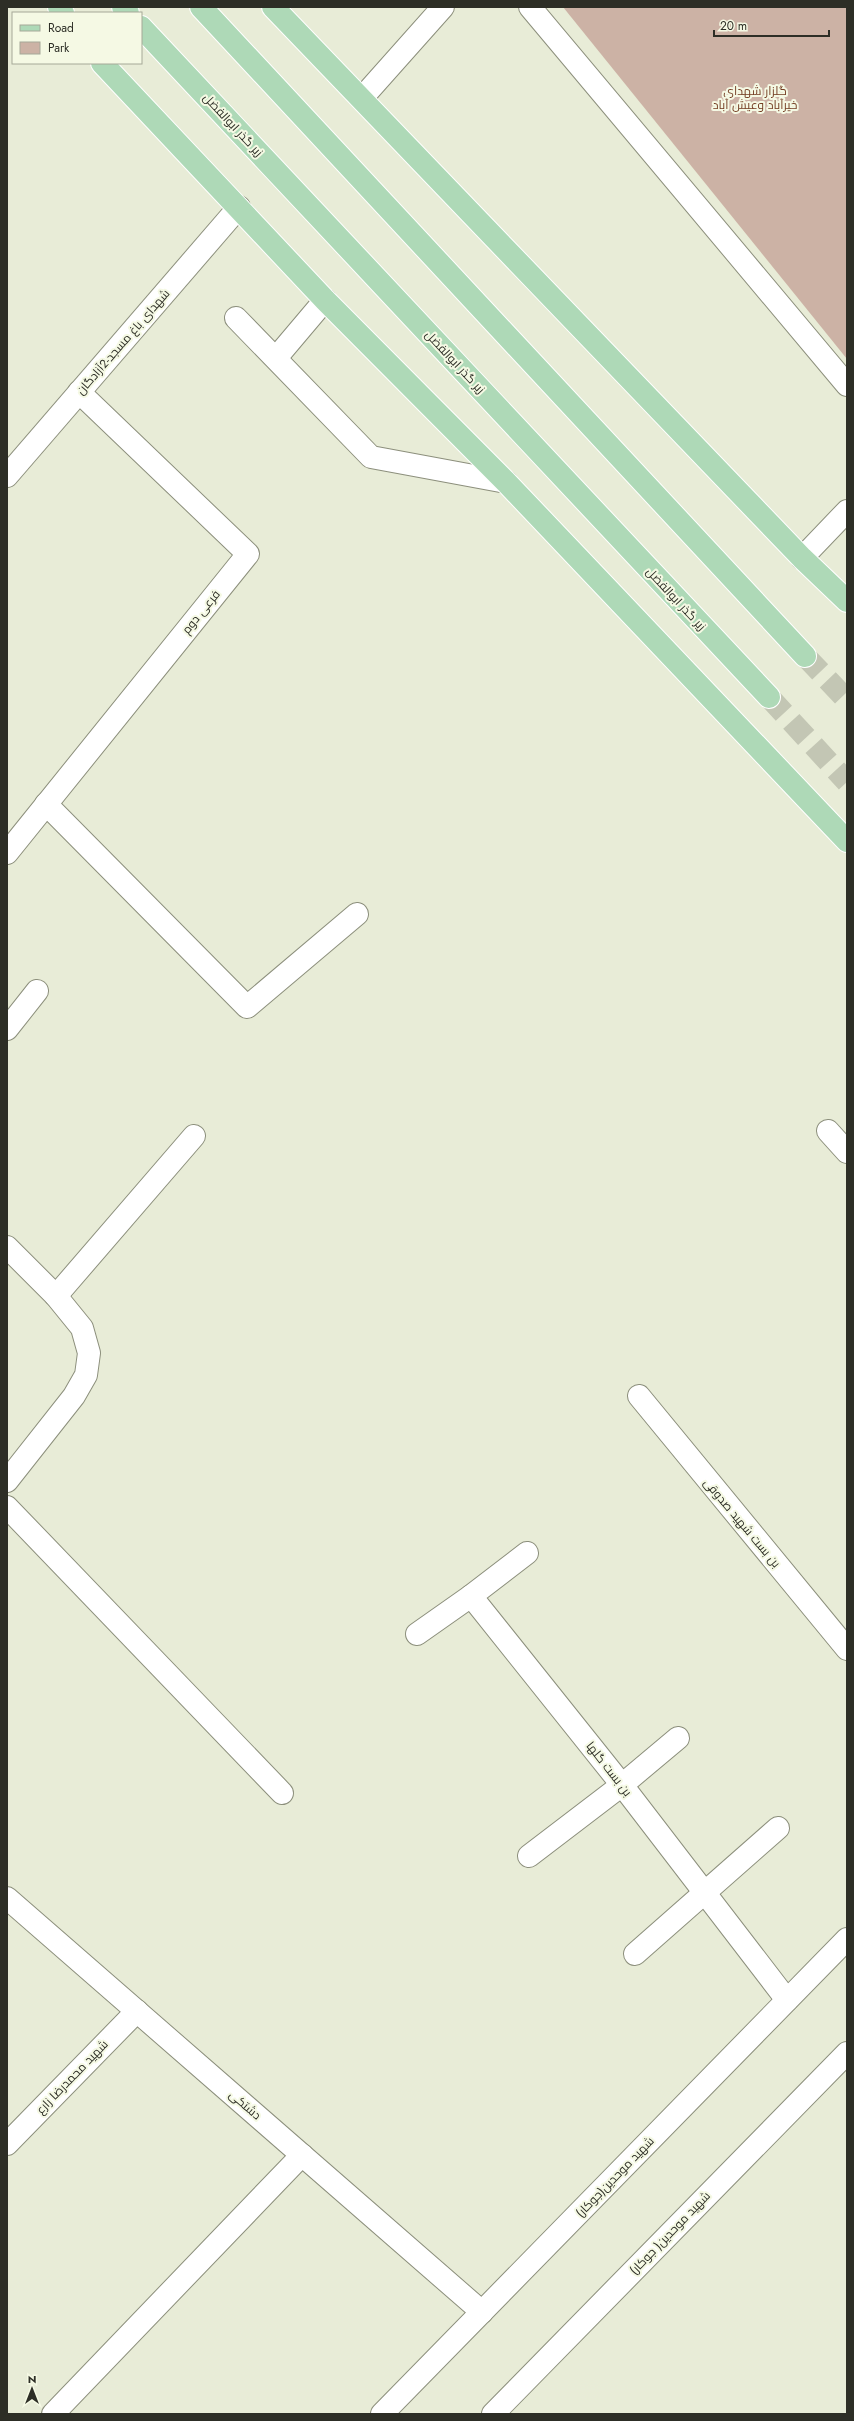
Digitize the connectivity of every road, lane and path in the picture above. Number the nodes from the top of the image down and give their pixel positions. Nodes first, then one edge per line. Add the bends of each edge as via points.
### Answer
1 (201, 7) edge
2 (273, 7) edge
3 (443, 7) edge
4 (530, 7) edge
5 (142, 28) edge
6 (103, 64) edge
7 (362, 98) junction
8 (239, 207) junction
9 (325, 300) junction
10 (236, 318) dead end
11 (276, 358) junction
12 (847, 385) edge
13 (79, 392) junction
14 (7, 476) edge
15 (506, 482) junction
16 (847, 511) edge
17 (802, 558) junction
18 (847, 601) edge
19 (805, 656) tunnel mouth
20 (769, 697) tunnel mouth
21 (46, 804) junction
22 (847, 841) edge
23 (7, 853) edge
24 (357, 914) dead end
25 (37, 991) dead end
26 (7, 1029) edge
27 (828, 1131) dead end
28 (194, 1136) dead end
29 (847, 1152) edge
30 (7, 1247) edge
31 (56, 1296) junction
32 (639, 1396) dead end
33 (7, 1480) edge
34 (7, 1507) edge
35 (527, 1553) dead end
36 (471, 1596) junction
37 (417, 1634) dead end
38 (847, 1649) edge
39 (678, 1738) dead end
40 (622, 1785) junction
41 (282, 1793) dead end
42 (778, 1828) dead end
43 (529, 1856) dead end
44 (704, 1891) junction
45 (7, 1898) edge
46 (847, 1939) edge
47 (635, 1954) dead end
48 (787, 2000) junction
49 (137, 2011) junction
50 (847, 2053) edge
51 (7, 2144) edge
52 (302, 2155) junction
53 (482, 2312) junction
54 (53, 2414) edge
55 (382, 2414) edge
56 (493, 2414) edge

1 - 19 main road
2 - 7 main road
3 - 7 street
4 - 12 street
5 - 20 main road, زیر گذر ابوالفضل
6 - 8 main road
7 - 17 main road
8 - 9 main road
8 - 13 street, شهدای‌ باغ مسجد-2آزادگان
9 - 11 street
9 - 15 main road
10 - 11 street
11 - 15 street via 371,457
13 - 14 street, شهدای‌ باغ مسجد-2آزادگان
13 - 21 street, فرعی دوم via 248,554
15 - 22 main road
16 - 17 street
17 - 18 main road
21 - 23 street, فرعی دوم
21 - 24 street via 247,1007
25 - 26 street
27 - 29 street
28 - 31 street
30 - 31 street
31 - 33 street via 82,1328 90,1353 86,1375 74,1396
32 - 38 street, بن بست شهید صدوقی
34 - 41 street
35 - 36 street
36 - 37 street
36 - 40 street, بن بست گلها
39 - 40 street
40 - 43 street
40 - 44 street, بن بست گلها
42 - 44 street
44 - 47 street
44 - 48 street, بن بست گلها
45 - 49 street, دشتکی
46 - 48 street, شهید موحدین(جوکار)
48 - 53 street, شهید موحدین(جوکار)
49 - 51 street, شهید محمدرضا زارع
49 - 52 street, دشتکی
50 - 56 street, شهید موحدین( جوکار)
52 - 53 street, دشتکی
52 - 54 street
53 - 55 street, شهید موحدین(جوکار)

